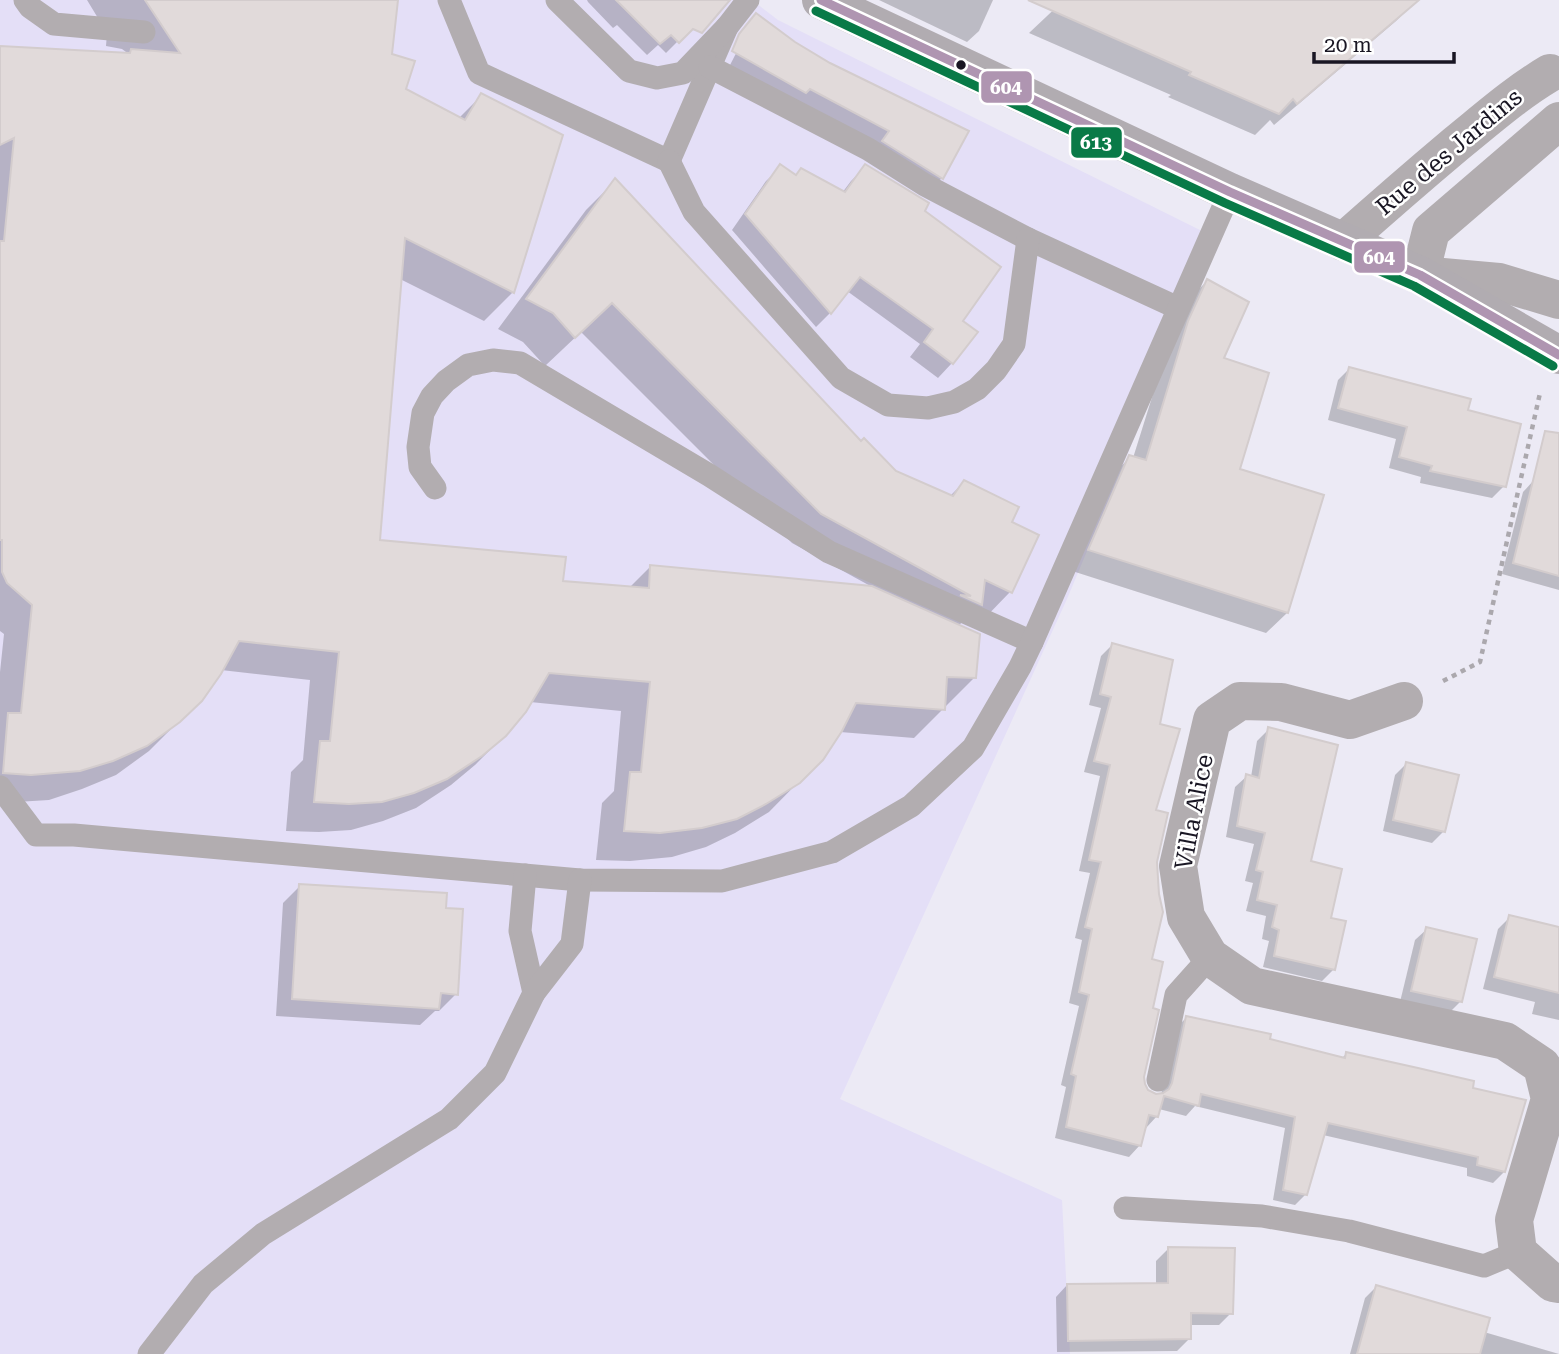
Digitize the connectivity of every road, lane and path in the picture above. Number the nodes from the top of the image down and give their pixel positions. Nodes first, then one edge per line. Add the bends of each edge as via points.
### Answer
1 (25, 0) edge
2 (449, 0) edge
3 (557, 0) edge
4 (748, 0) edge
5 (821, 0) edge
6 (727, 27) junction
7 (144, 32) dead end
8 (710, 67) junction
9 (1555, 70) edge
10 (1559, 121) edge
11 (669, 161) junction
12 (1230, 192) junction
13 (1028, 239) junction
14 (1343, 243) junction
15 (1420, 275) junction
16 (1559, 300) edge
17 (1178, 308) junction
18 (1553, 339) edge
19 (1542, 388) dead end
20 (435, 488) dead end
21 (1032, 642) junction
22 (1404, 701) joint
23 (0, 787) edge
24 (525, 875) junction
25 (580, 880) junction
26 (1210, 957) junction
27 (534, 993) junction
28 (1158, 1080) dead end
29 (1125, 1208) dead end
30 (1518, 1252) junction
31 (1559, 1284) edge
32 (149, 1354) edge

1 - 7 lane via 54,24
2 - 11 lane via 479,73
3 - 6 lane via 629,71 657,78 683,73
4 - 6 lane
5 - 12 street
6 - 8 lane
8 - 11 lane
8 - 13 lane
9 - 14 street, Rue des Jardins via 1498,110
10 - 15 street, Rue des Jardins via 1431,231
11 - 13 lane via 694,212 832,368 888,405 928,408 954,402 977,389 996,370 1014,344
12 - 14 street
12 - 17 lane
13 - 17 lane
14 - 15 street
15 - 16 street via 1499,282
15 - 18 street
17 - 21 lane
19 - 22 path via 1480,662
20 - 21 lane via 420,467 418,447 422,413 432,396 468,365 493,360 520,363 829,552
21 - 25 lane via 973,748 911,806 832,852 722,881
22 - 26 street, Villa Alice via 1350,720 1281,702 1240,701 1212,720 1178,866 1186,917
23 - 24 lane via 36,835
24 - 25 lane
24 - 27 lane via 520,931
25 - 27 lane via 572,944
26 - 28 lane via 1176,995
26 - 30 street, Villa Alice via 1252,986 1505,1041 1542,1066 1550,1098 1514,1220
27 - 32 lane via 495,1073 449,1119 263,1234 203,1284
29 - 30 lane via 1262,1216 1349,1231 1484,1266
30 - 31 street

